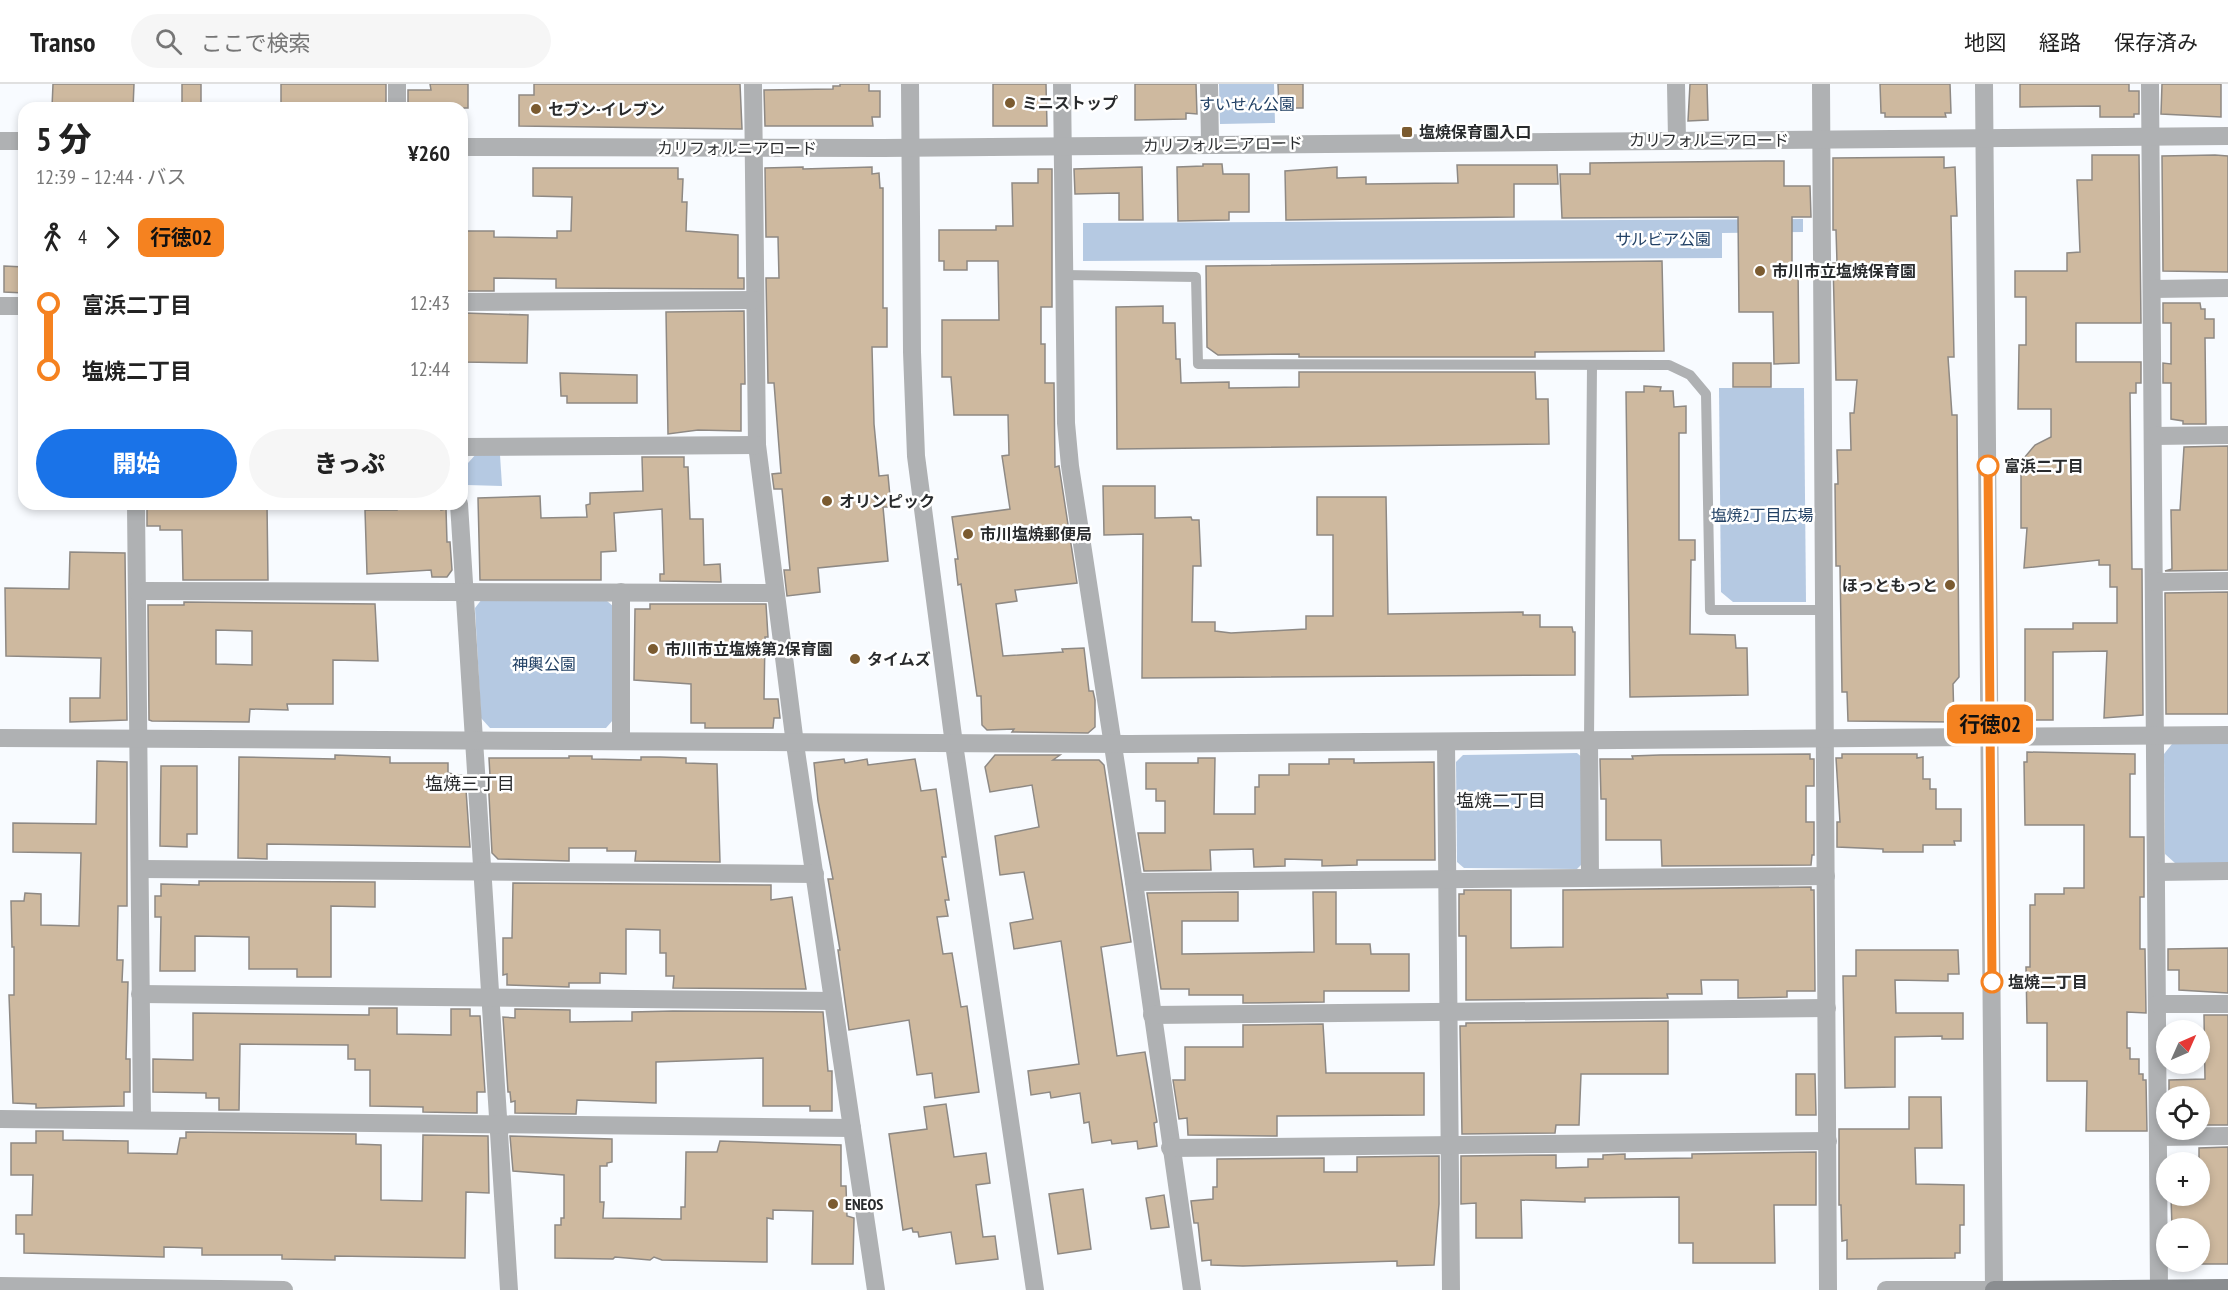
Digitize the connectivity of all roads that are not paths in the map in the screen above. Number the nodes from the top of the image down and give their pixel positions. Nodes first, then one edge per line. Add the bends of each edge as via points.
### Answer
1 (397, 84) edge
2 (753, 84) edge
3 (910, 84) edge
4 (1062, 84) edge
5 (1209, 84) edge
6 (1676, 84) edge
7 (1821, 84) edge
8 (1984, 84) edge
9 (2150, 84) edge
10 (397, 102) edge
11 (2228, 136) edge
12 (2151, 137) junction
13 (1984, 138) junction
14 (1822, 139) junction
15 (1677, 140) junction
16 (0, 141) edge
17 (18, 141) edge
18 (1210, 143) junction
19 (1062, 146) junction
20 (468, 147) edge
21 (753, 148) junction
22 (910, 148) junction
23 (1064, 275) junction
24 (2228, 288) edge
25 (2152, 289) junction
26 (753, 300) junction
27 (468, 302) edge
28 (0, 306) edge
29 (18, 306) edge
30 (1592, 365) junction
31 (2228, 435) edge
32 (2154, 436) junction
33 (757, 445) junction
34 (468, 447) edge
35 (136, 510) edge
36 (459, 510) edge
37 (2228, 581) edge
38 (2155, 582) junction
39 (138, 591) junction
40 (465, 592) junction
41 (621, 592) junction
42 (774, 593) junction
43 (1825, 609) junction
44 (2155, 735) junction
45 (2228, 735) edge
46 (1990, 737) junction
47 (0, 738) edge
48 (138, 738) junction
49 (1826, 738) junction
50 (1589, 740) junction
51 (475, 741) junction
52 (621, 741) junction
53 (1446, 742) junction
54 (795, 744) junction
55 (954, 744) junction
56 (1112, 744) junction
57 (140, 869) junction
58 (2228, 871) edge
59 (483, 872) junction
60 (2156, 872) junction
61 (815, 874) junction
62 (1826, 876) junction
63 (1590, 878) junction
64 (1448, 879) junction
65 (1134, 882) junction
66 (140, 994) junction
67 (491, 998) junction
68 (833, 1001) junction
69 (2157, 1004) junction
70 (2228, 1004) edge
71 (1827, 1008) junction
72 (1449, 1012) junction
73 (1152, 1015) junction
74 (2158, 1086) edge
75 (0, 1119) edge
76 (142, 1120) junction
77 (499, 1123) junction
78 (852, 1128) junction
79 (2210, 1136) edge
80 (2228, 1136) edge
81 (2158, 1140) edge
82 (1828, 1141) junction
83 (1450, 1144) junction
84 (1170, 1148) junction
85 (0, 1286) edge
86 (2228, 1288) edge
87 (2159, 1289) edge
88 (284, 1290) edge
89 (509, 1290) edge
90 (876, 1290) edge
91 (1035, 1290) edge
92 (1192, 1290) edge
93 (1451, 1290) edge
94 (1828, 1290) edge
95 (1887, 1290) edge
96 (1994, 1290) edge

1 - 10 street
2 - 21 street
3 - 22 street
4 - 19 street
5 - 18 street
6 - 15 street
7 - 14 street
8 - 13 street
9 - 12 street
11 - 12 street, カリフォルニアロード
12 - 13 street, カリフォルニアロード
12 - 25 street
13 - 14 street, カリフォルニアロード
13 - 46 street
14 - 15 street, カリフォルニアロード
14 - 43 street
15 - 18 street, カリフォルニアロード
16 - 17 street
18 - 19 street, カリフォルニアロード
19 - 22 street, カリフォルニアロード
19 - 23 street
20 - 21 street, カリフォルニアロード
21 - 22 street, カリフォルニアロード
21 - 26 street
22 - 55 street via 916,456
23 - 30 lane via 1196,277 1198,364
23 - 56 street via 1069,455
24 - 25 street
25 - 32 street
26 - 27 street
26 - 33 street
28 - 29 street
30 - 43 lane via 1669,365 1690,375 1706,394 1710,610
30 - 50 lane
31 - 32 street
32 - 38 street
33 - 34 street
33 - 42 street
35 - 39 street
36 - 40 street
37 - 38 street
38 - 44 street
39 - 40 street
39 - 48 street
40 - 41 street
40 - 51 street
41 - 42 street
41 - 52 street
42 - 54 street
43 - 49 street
44 - 45 street
44 - 46 street
44 - 60 street
46 - 49 street
46 - 96 street
47 - 48 street
48 - 51 street
48 - 57 street
49 - 50 street
49 - 62 street
50 - 53 street
50 - 63 street
51 - 52 street
51 - 59 street
52 - 54 street
53 - 56 street
53 - 64 street
54 - 55 street
54 - 61 street
55 - 56 street
55 - 91 street
56 - 65 street
57 - 59 street
57 - 66 street
58 - 60 street
59 - 61 street
59 - 67 street
60 - 69 street
61 - 68 street
62 - 63 street
62 - 71 street
63 - 64 street
64 - 65 street
64 - 72 street
65 - 73 street
66 - 67 street
66 - 76 street
67 - 68 street
67 - 77 street
68 - 78 street
69 - 70 street
69 - 74 street
71 - 72 street
71 - 82 street
72 - 73 street
72 - 83 street
73 - 84 street
75 - 76 street
76 - 77 street
77 - 78 street
77 - 89 street
78 - 90 street
79 - 80 street
81 - 87 street
82 - 83 street
82 - 94 street
83 - 84 street
83 - 93 street
84 - 92 street
85 - 88 street
86 - 87 main road
87 - 96 main road
95 - 96 street

